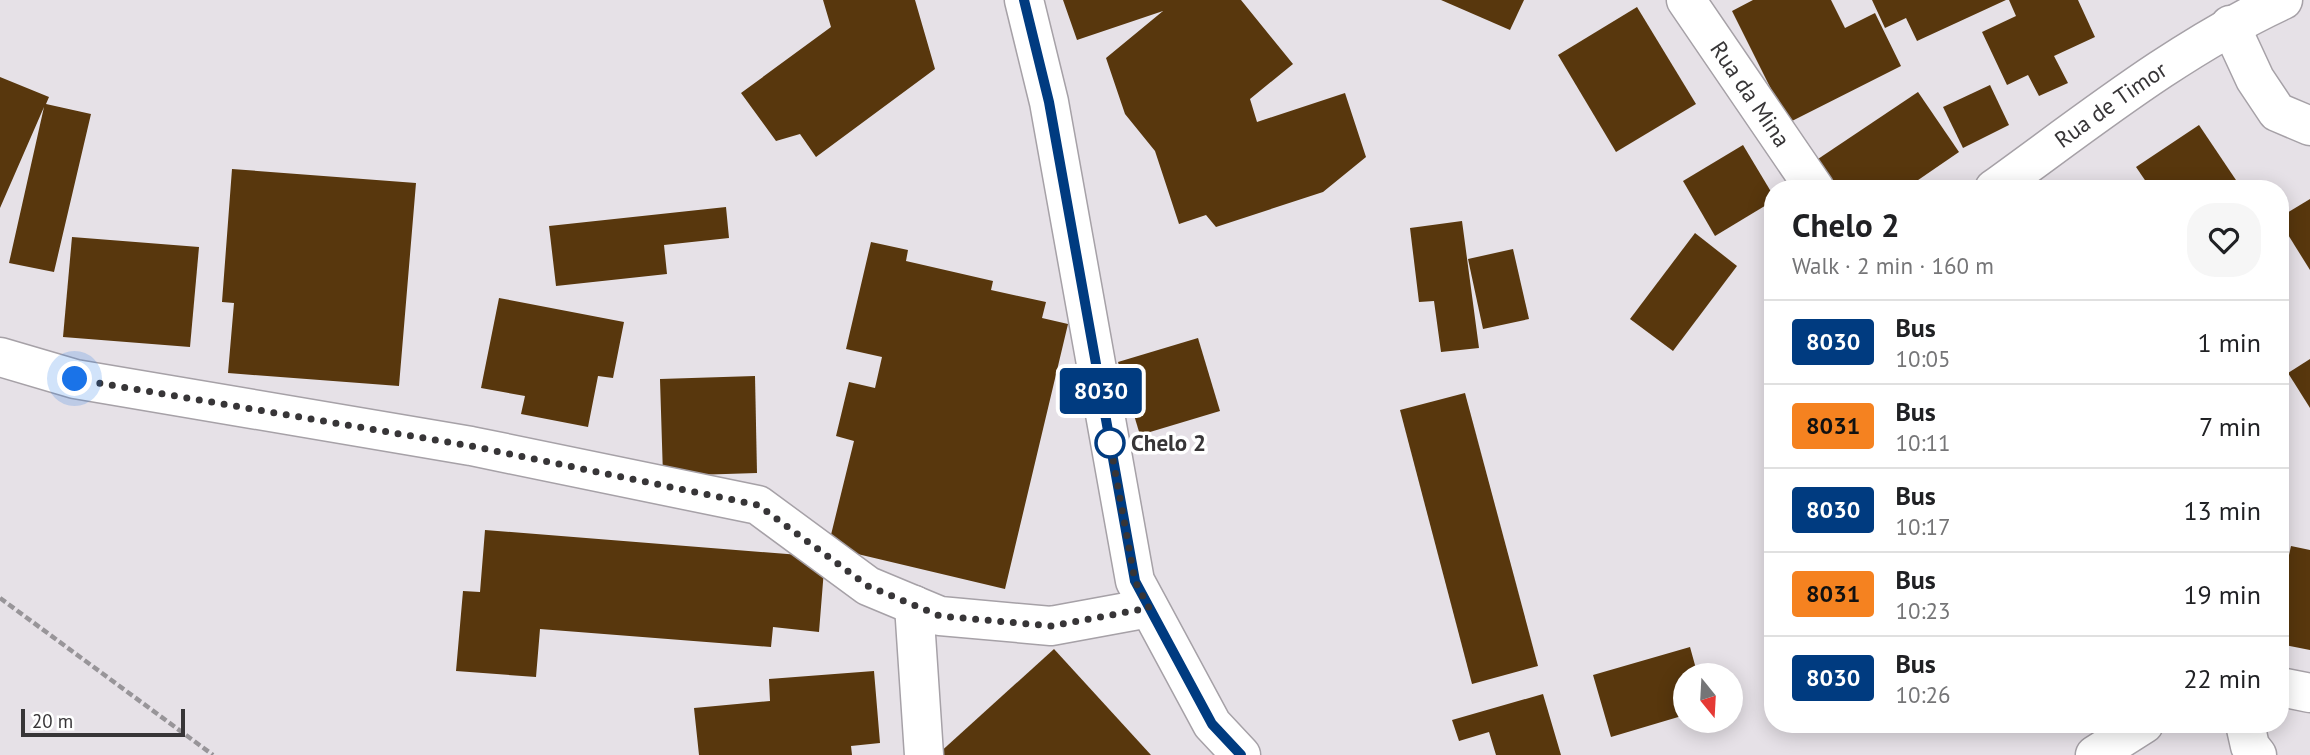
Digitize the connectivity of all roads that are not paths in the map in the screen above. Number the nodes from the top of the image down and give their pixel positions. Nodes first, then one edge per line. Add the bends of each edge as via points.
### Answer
1 (1024, 0) edge
2 (1686, 0) edge
3 (2283, 0) edge
4 (2230, 25) junction
5 (2310, 126) edge
6 (1809, 180) edge
7 (2006, 180) edge
8 (0, 357) edge
9 (914, 606) junction
10 (1149, 608) junction
11 (2289, 689) edge
12 (2310, 693) edge
13 (2130, 733) edge
14 (2247, 733) edge
15 (924, 755) edge
16 (1241, 755) edge
17 (2095, 755) edge
18 (2258, 755) edge

1 - 10 street via 1049,102 1135,581
2 - 6 street, Rua da Mina
3 - 4 street, Rua de Timor
4 - 5 street via 2255,79 2277,112
4 - 7 street, Rua de Timor
8 - 9 street via 75,379 471,446 758,505 868,586
9 - 10 street via 940,616 1051,626
9 - 15 street
10 - 16 street via 1212,724
11 - 12 street
13 - 17 street
14 - 18 street

